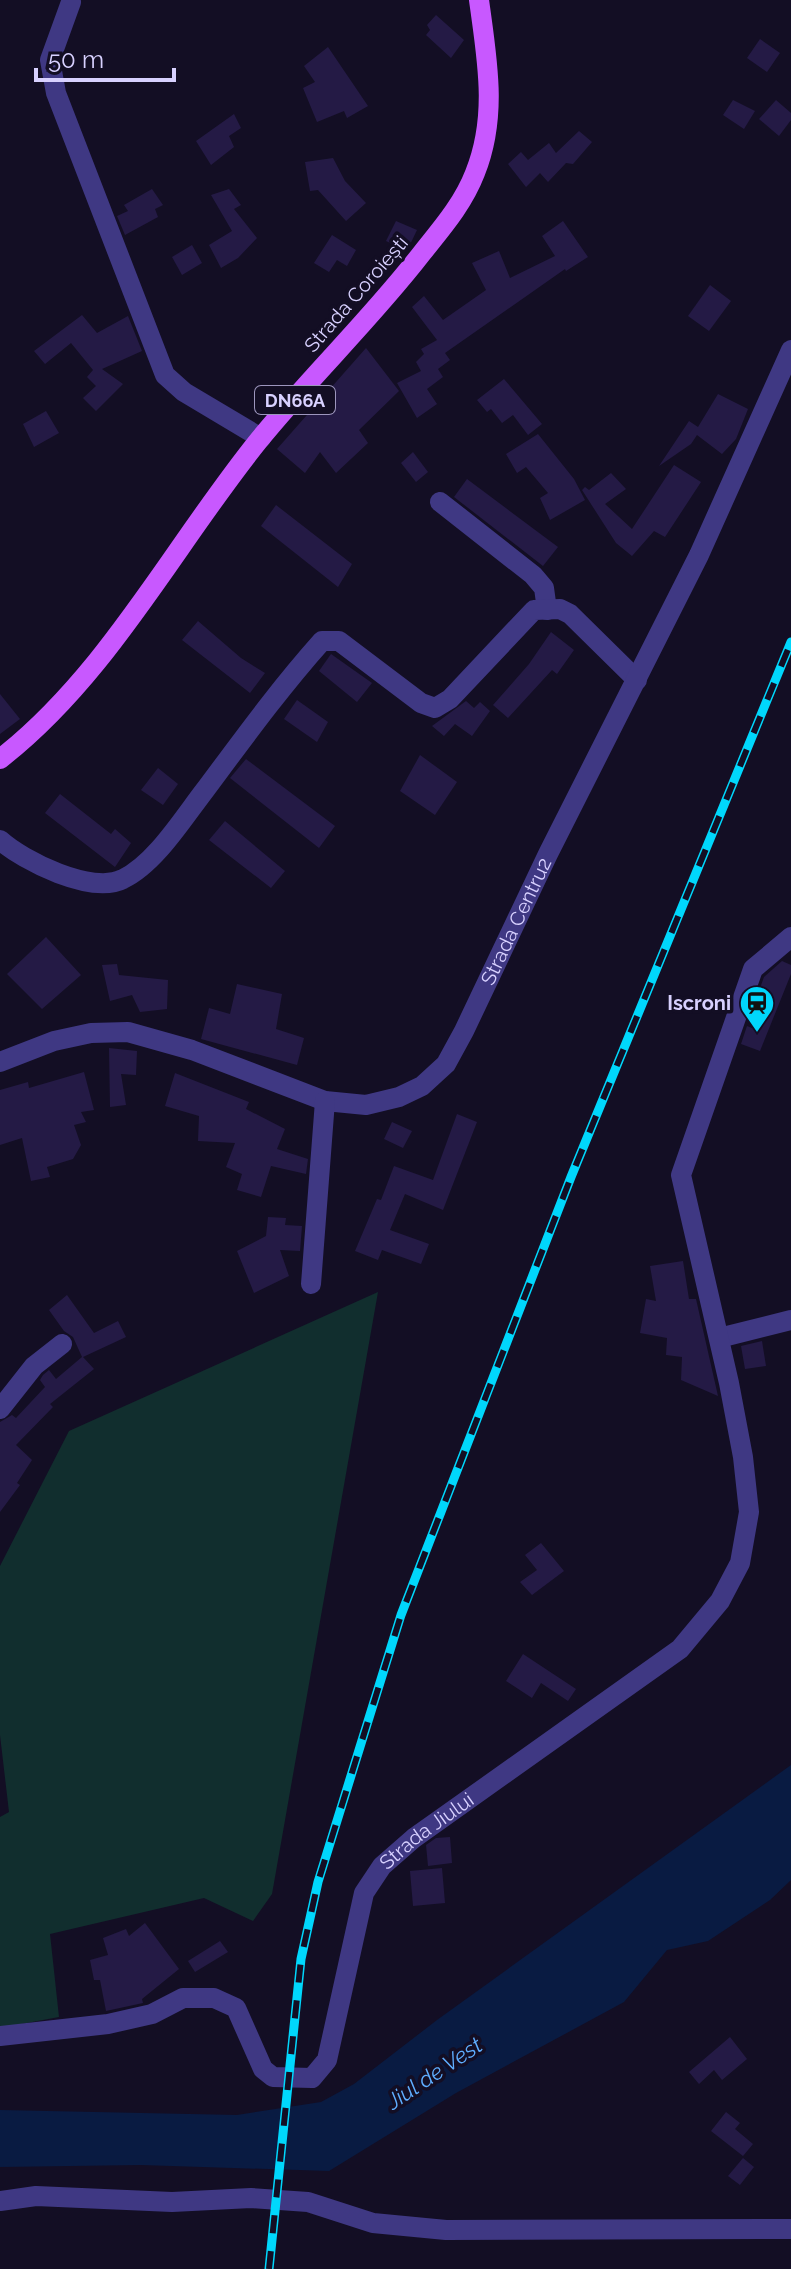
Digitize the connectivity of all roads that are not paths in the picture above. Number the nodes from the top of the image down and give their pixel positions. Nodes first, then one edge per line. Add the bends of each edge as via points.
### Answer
1 (479, 0) edge
2 (71, 2) dead end
3 (791, 350) edge
4 (261, 438) junction
5 (440, 502) dead end
6 (547, 610) junction
7 (637, 680) junction
8 (0, 759) edge
9 (0, 840) edge
10 (791, 937) edge
11 (0, 1062) edge
12 (325, 1101) junction
13 (311, 1284) dead end
14 (791, 1320) edge
15 (719, 1338) junction
16 (62, 1344) dead end
17 (0, 1409) edge
18 (0, 2036) edge
19 (0, 2201) edge
20 (791, 2229) edge

1 - 4 main road, Strada Coroiești / DN66A via 489,119 482,154 464,196 386,297
2 - 4 street via 50,60 56,93 165,375
3 - 7 street, Strada Centru2
4 - 8 main road, Strada Coroiești / DN66A via 97,658 38,726
5 - 6 street via 533,575 544,588
6 - 7 street via 570,614
6 - 9 street via 534,610 450,699 435,708 339,641 322,641 172,834 123,880 106,884 77,879 26,859
7 - 12 street, Strada Centru2 via 446,1064 422,1086 399,1097 366,1105
10 - 15 street, Strada Jiului via 753,969 681,1175
11 - 12 street, Strada Centru2 via 54,1041 128,1032 192,1050
12 - 13 street
14 - 15 street
15 - 18 street, Strada Jiului via 749,1512 740,1563 720,1601 680,1649 382,1866 364,1893 327,2060 320,2071 312,2078 273,2077 256,2060 236,2008 214,1998 183,1998 152,2014 108,2024
16 - 17 street via 34,1366
19 - 20 street via 36,2196 172,2202 251,2198 308,2202 373,2223 446,2230

